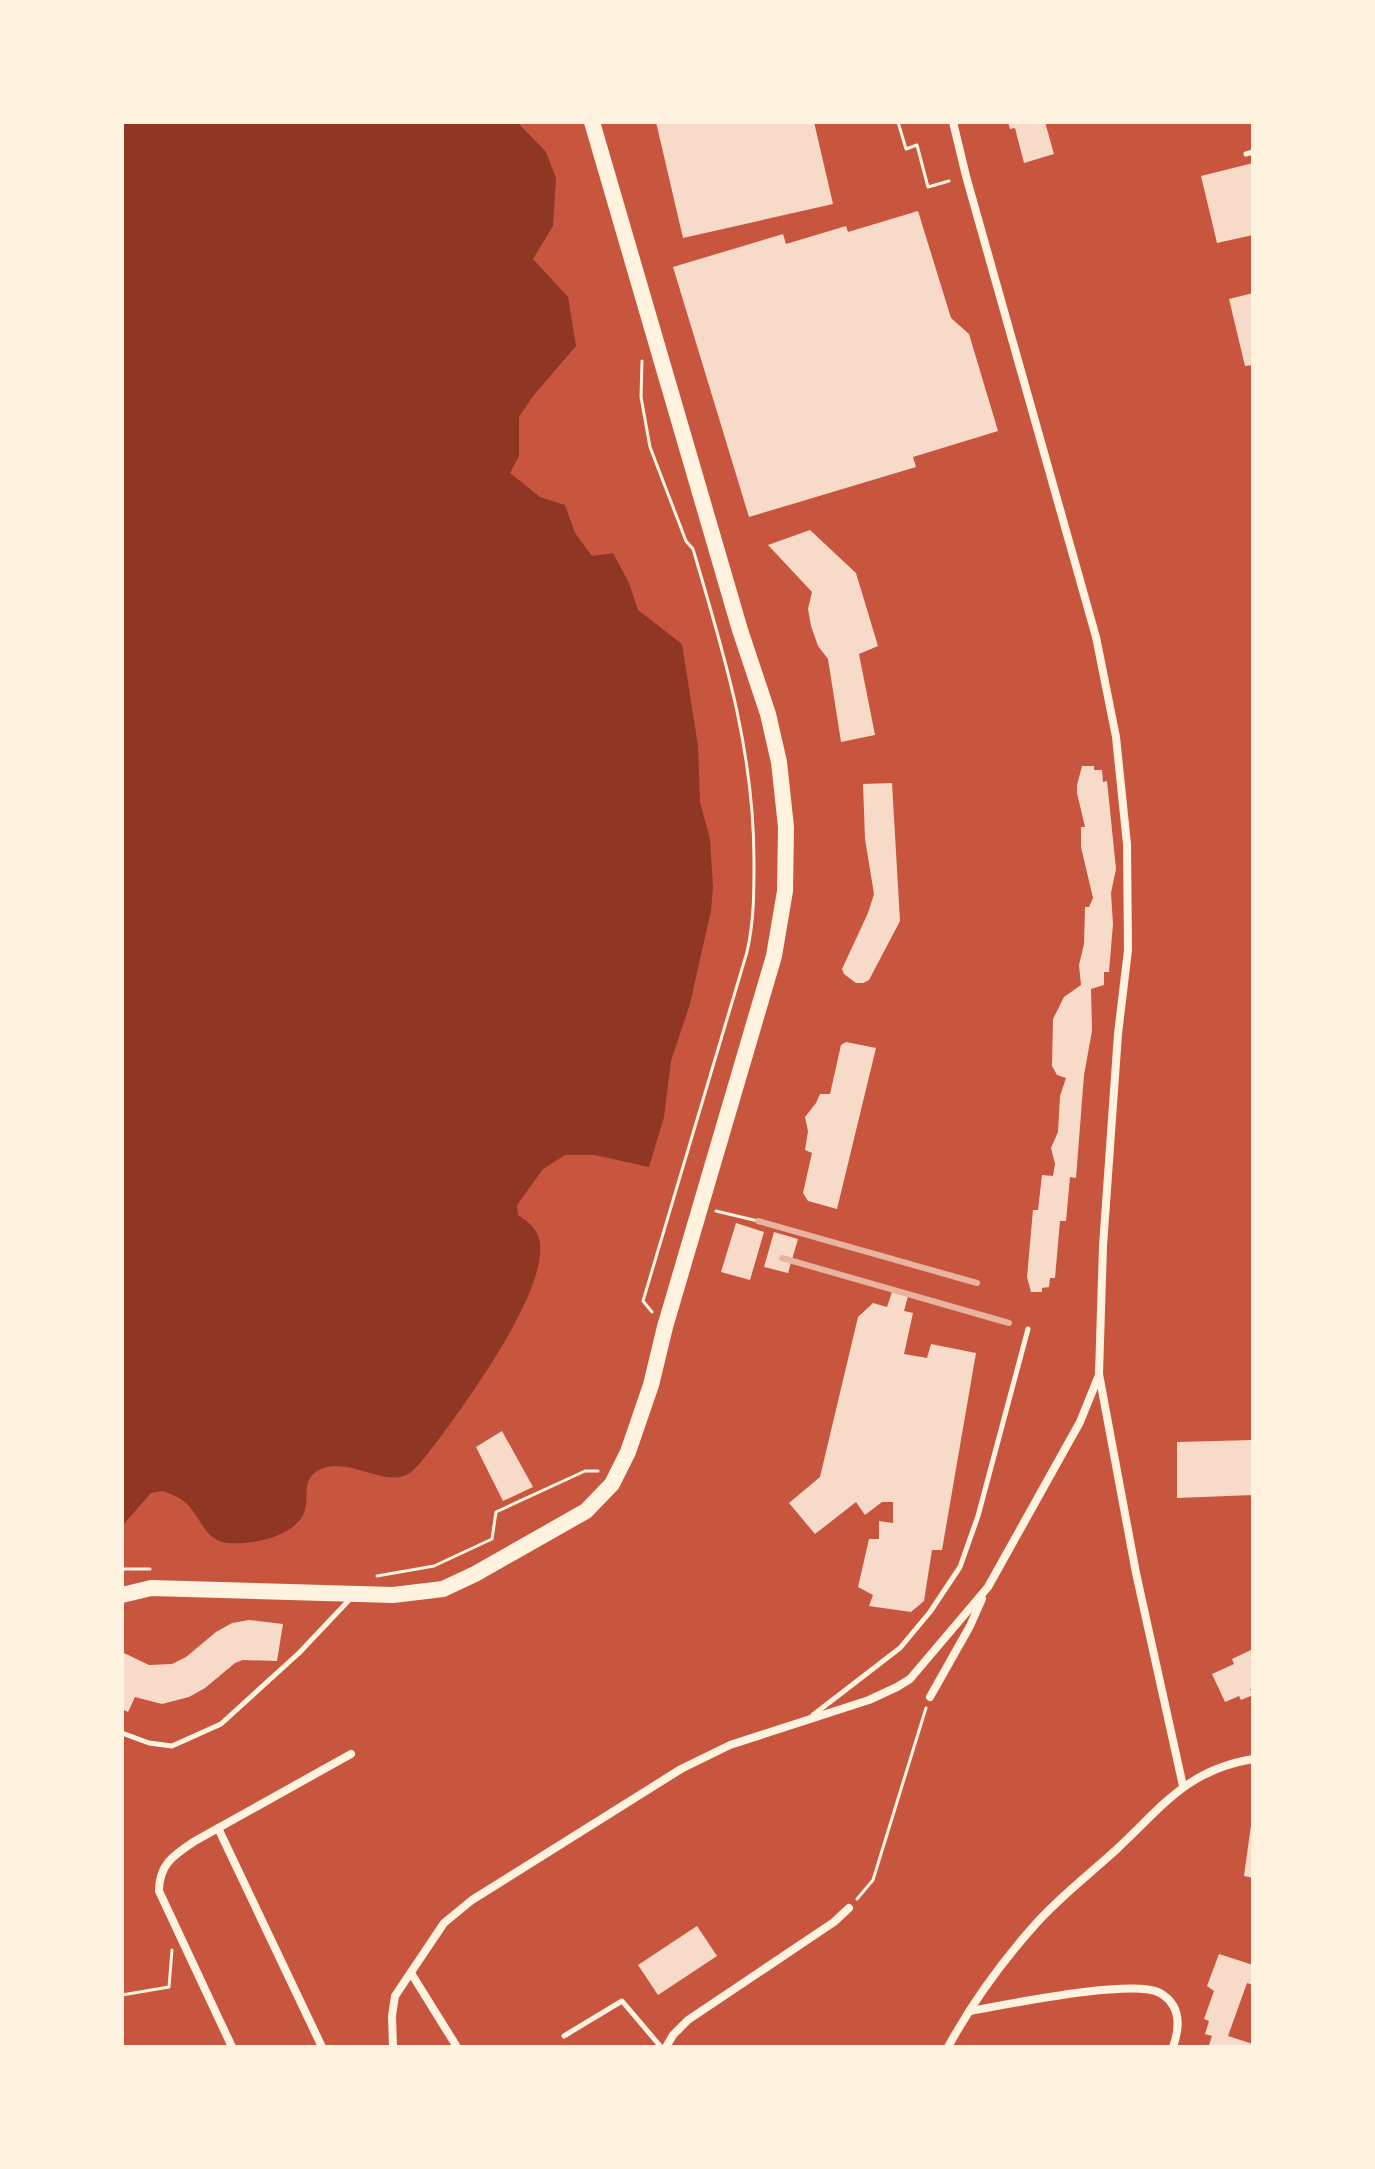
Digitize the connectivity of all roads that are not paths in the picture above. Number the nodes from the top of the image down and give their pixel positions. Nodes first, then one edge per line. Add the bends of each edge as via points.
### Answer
1 (592, 122) edge
2 (953, 122) edge
3 (1028, 1329) dead end
4 (1099, 1374) junction
5 (988, 1587) junction
6 (355, 1594) junction
7 (122, 1595) edge
8 (930, 1697) road end
9 (809, 1718) junction
10 (122, 1733) edge
11 (351, 1754) dead end
12 (1253, 1759) edge
13 (1183, 1786) junction
14 (218, 1828) junction
15 (849, 1908) road end
16 (411, 1973) junction
17 (969, 2011) junction
18 (564, 2036) dead end
19 (232, 2047) edge
20 (322, 2047) edge
21 (393, 2047) edge
22 (457, 2047) edge
23 (664, 2047) edge
24 (948, 2047) edge
25 (1173, 2047) edge

1 - 6 main road via 768,714 784,794 787,859 777,945 651,1385 617,1476 586,1511 443,1589 410,1595
2 - 4 street via 1096,637 1123,790 1128,950 1103,1246
3 - 9 lane via 960,1567 900,1648
4 - 5 street via 1080,1422
4 - 13 street
5 - 8 street
5 - 9 street via 910,1679 869,1700
6 - 7 main road via 151,1588
6 - 10 lane via 221,1724 172,1746
9 - 16 street via 730,1745 681,1769 507,1878 444,1923
11 - 14 street
12 - 13 street via 1221,1766
13 - 17 street via 1034,1926
14 - 19 street via 171,1856 163,1866 159,1891
14 - 20 street
15 - 23 street via 688,2020
16 - 21 street via 395,1996
16 - 22 street
17 - 24 street
17 - 25 street via 1041,1997 1149,1989 1167,1998 1177,2013
18 - 23 lane via 622,2001

